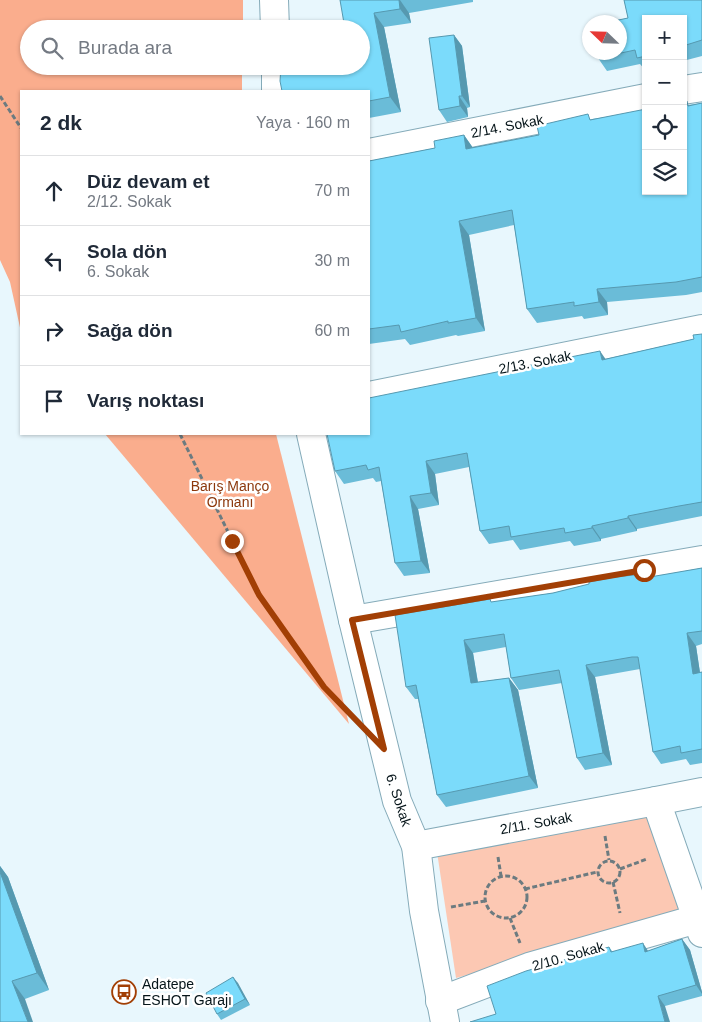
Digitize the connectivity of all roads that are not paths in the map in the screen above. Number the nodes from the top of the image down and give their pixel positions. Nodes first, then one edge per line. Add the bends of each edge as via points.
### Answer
1 (274, 0) edge
2 (275, 20) edge
3 (276, 75) edge
4 (702, 87) edge
5 (687, 89) edge
6 (276, 90) edge
7 (642, 99) edge
8 (370, 154) edge
9 (702, 329) edge
10 (370, 396) edge
11 (311, 435) edge
12 (702, 560) edge
13 (352, 620) junction
14 (702, 792) edge
15 (656, 802) junction
16 (416, 846) junction
17 (700, 926) edge
18 (443, 1012) edge

1 - 2 street
3 - 6 street
4 - 5 street
7 - 8 street, 2/14. Sokak
9 - 10 street, 2/13. Sokak
11 - 13 street, 6. Sokak
12 - 13 street
13 - 16 street, 6. Sokak via 397,801
14 - 15 street, 2/11. Sokak
15 - 16 street, 2/11. Sokak
15 - 17 street
16 - 18 street, 6. Sokak via 424,911
17 - 18 street, 2/10. Sokak via 529,967

